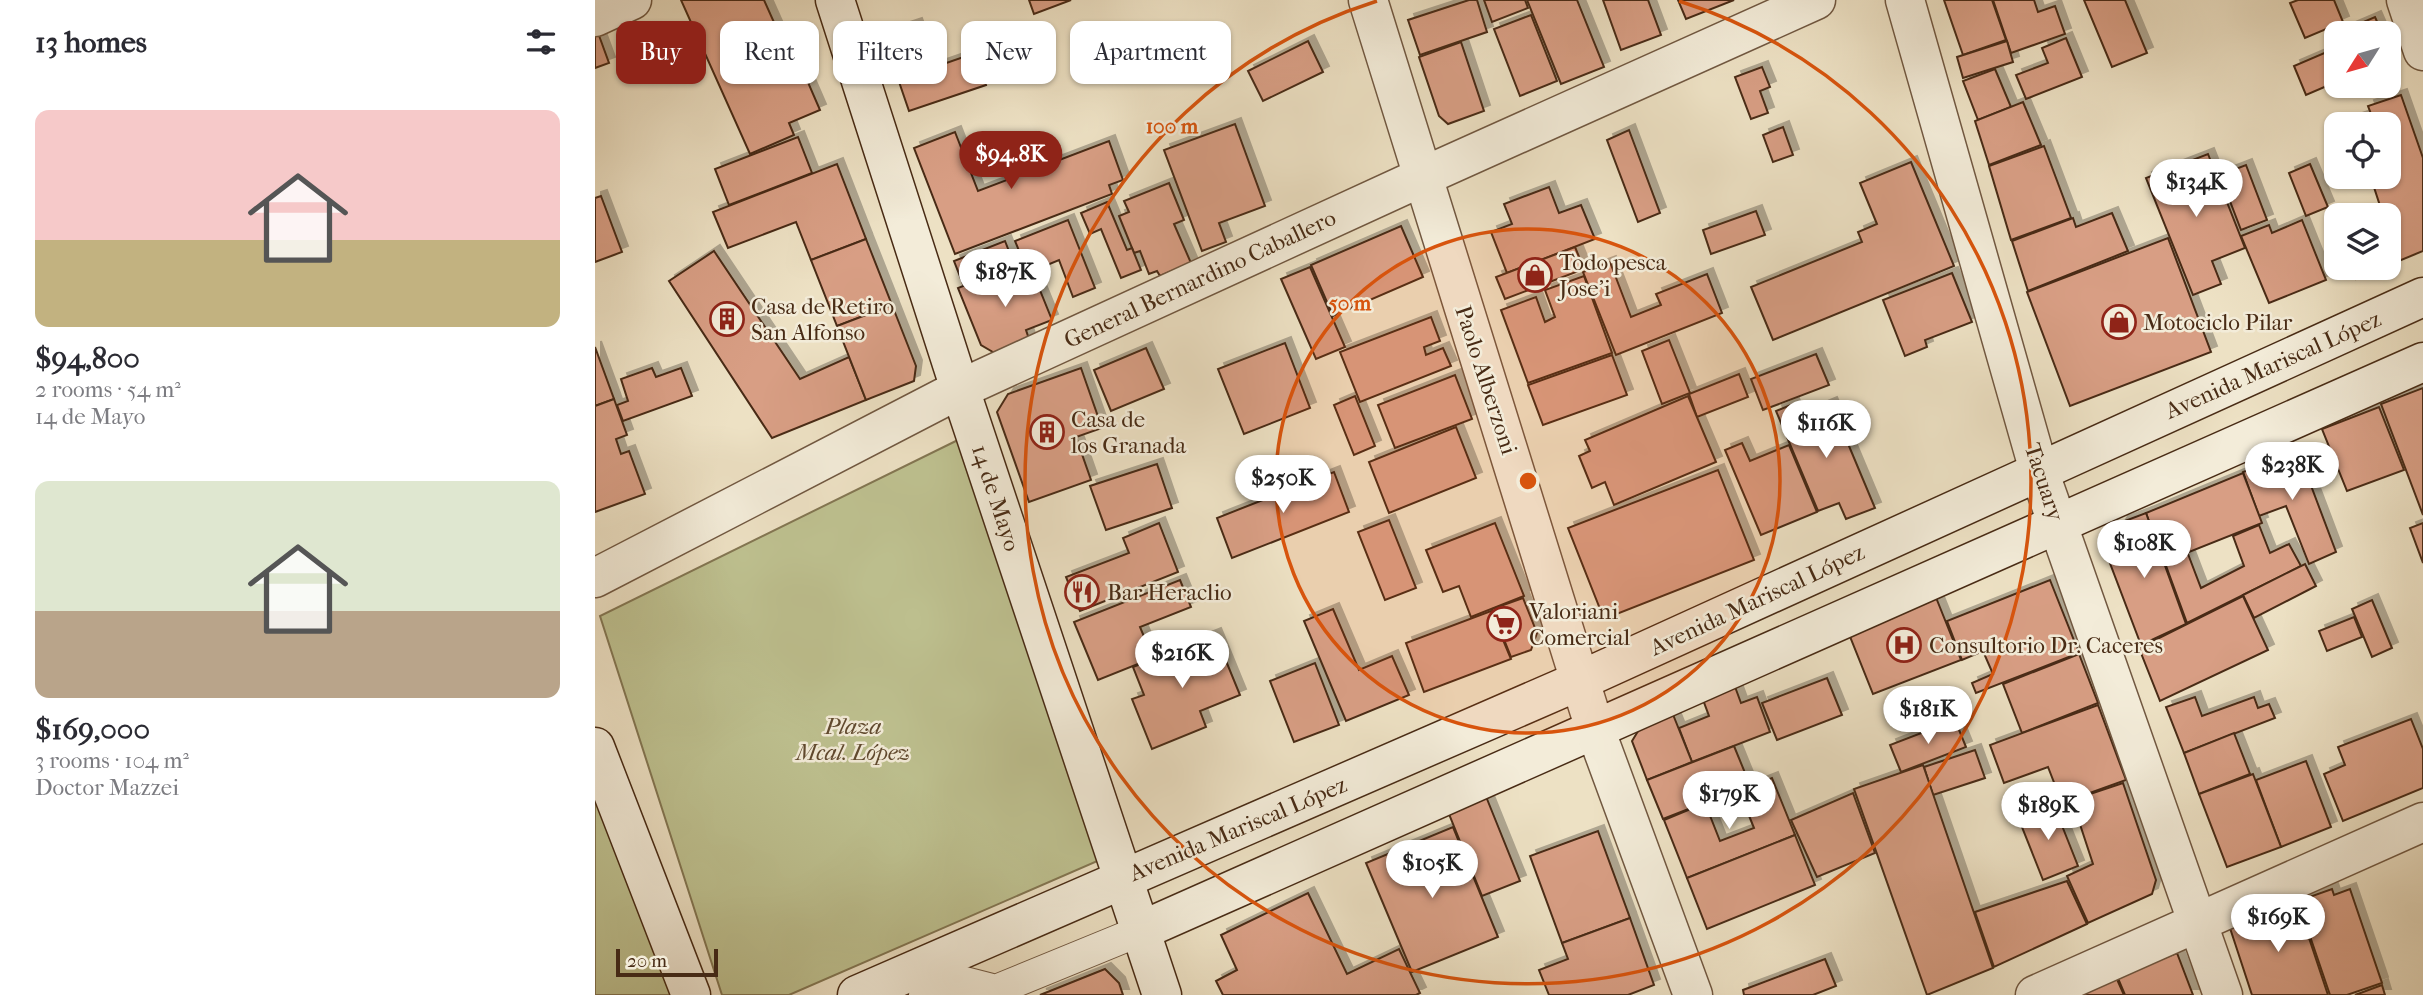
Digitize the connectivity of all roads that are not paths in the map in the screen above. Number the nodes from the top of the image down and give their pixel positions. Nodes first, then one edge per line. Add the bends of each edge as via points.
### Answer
1 (632, 0) edge
2 (835, 0) edge
3 (1368, 0) edge
4 (1816, 0) edge
5 (1905, 0) edge
6 (2406, 0) edge
7 (595, 17) edge
8 (2423, 51) edge
9 (1422, 177) junction
10 (2423, 298) edge
11 (2423, 362) edge
12 (960, 389) junction
13 (2039, 471) junction
14 (2058, 524) junction
15 (595, 578) edge
16 (1581, 680) junction
17 (1595, 729) junction
18 (595, 747) edge
19 (2423, 822) edge
20 (1122, 879) junction
21 (2197, 921) junction
22 (1140, 931) junction
23 (691, 995) edge
24 (856, 995) edge
25 (924, 995) edge
26 (1162, 995) edge
27 (1693, 995) edge
28 (2035, 995) edge
29 (2223, 995) edge

1 - 7 main road
2 - 12 main road, 14 de Mayo
3 - 9 main road, Paolo Alberzoni
4 - 9 main road, General Bernardino Caballero
5 - 13 main road, Tacuary
6 - 8 main road
9 - 12 main road, General Bernardino Caballero
9 - 16 main road, Paolo Alberzoni
10 - 13 main road, Avenida Mariscal López
11 - 14 main road
12 - 15 main road, General Bernardino Caballero
12 - 20 main road, 14 de Mayo
13 - 14 main road, Tacuary
13 - 16 main road, Avenida Mariscal López
14 - 17 main road
14 - 21 main road, Tacuary
16 - 17 main road, Paolo Alberzoni
16 - 20 main road, Avenida Mariscal López
17 - 22 main road
17 - 27 main road, Paolo Alberzoni
18 - 23 main road
19 - 21 main road
20 - 22 main road, 14 de Mayo
20 - 24 main road, Avenida Mariscal López
21 - 28 main road
21 - 29 main road, Tacuary
22 - 25 street via 996,990 957,980
22 - 26 main road, 14 de Mayo

